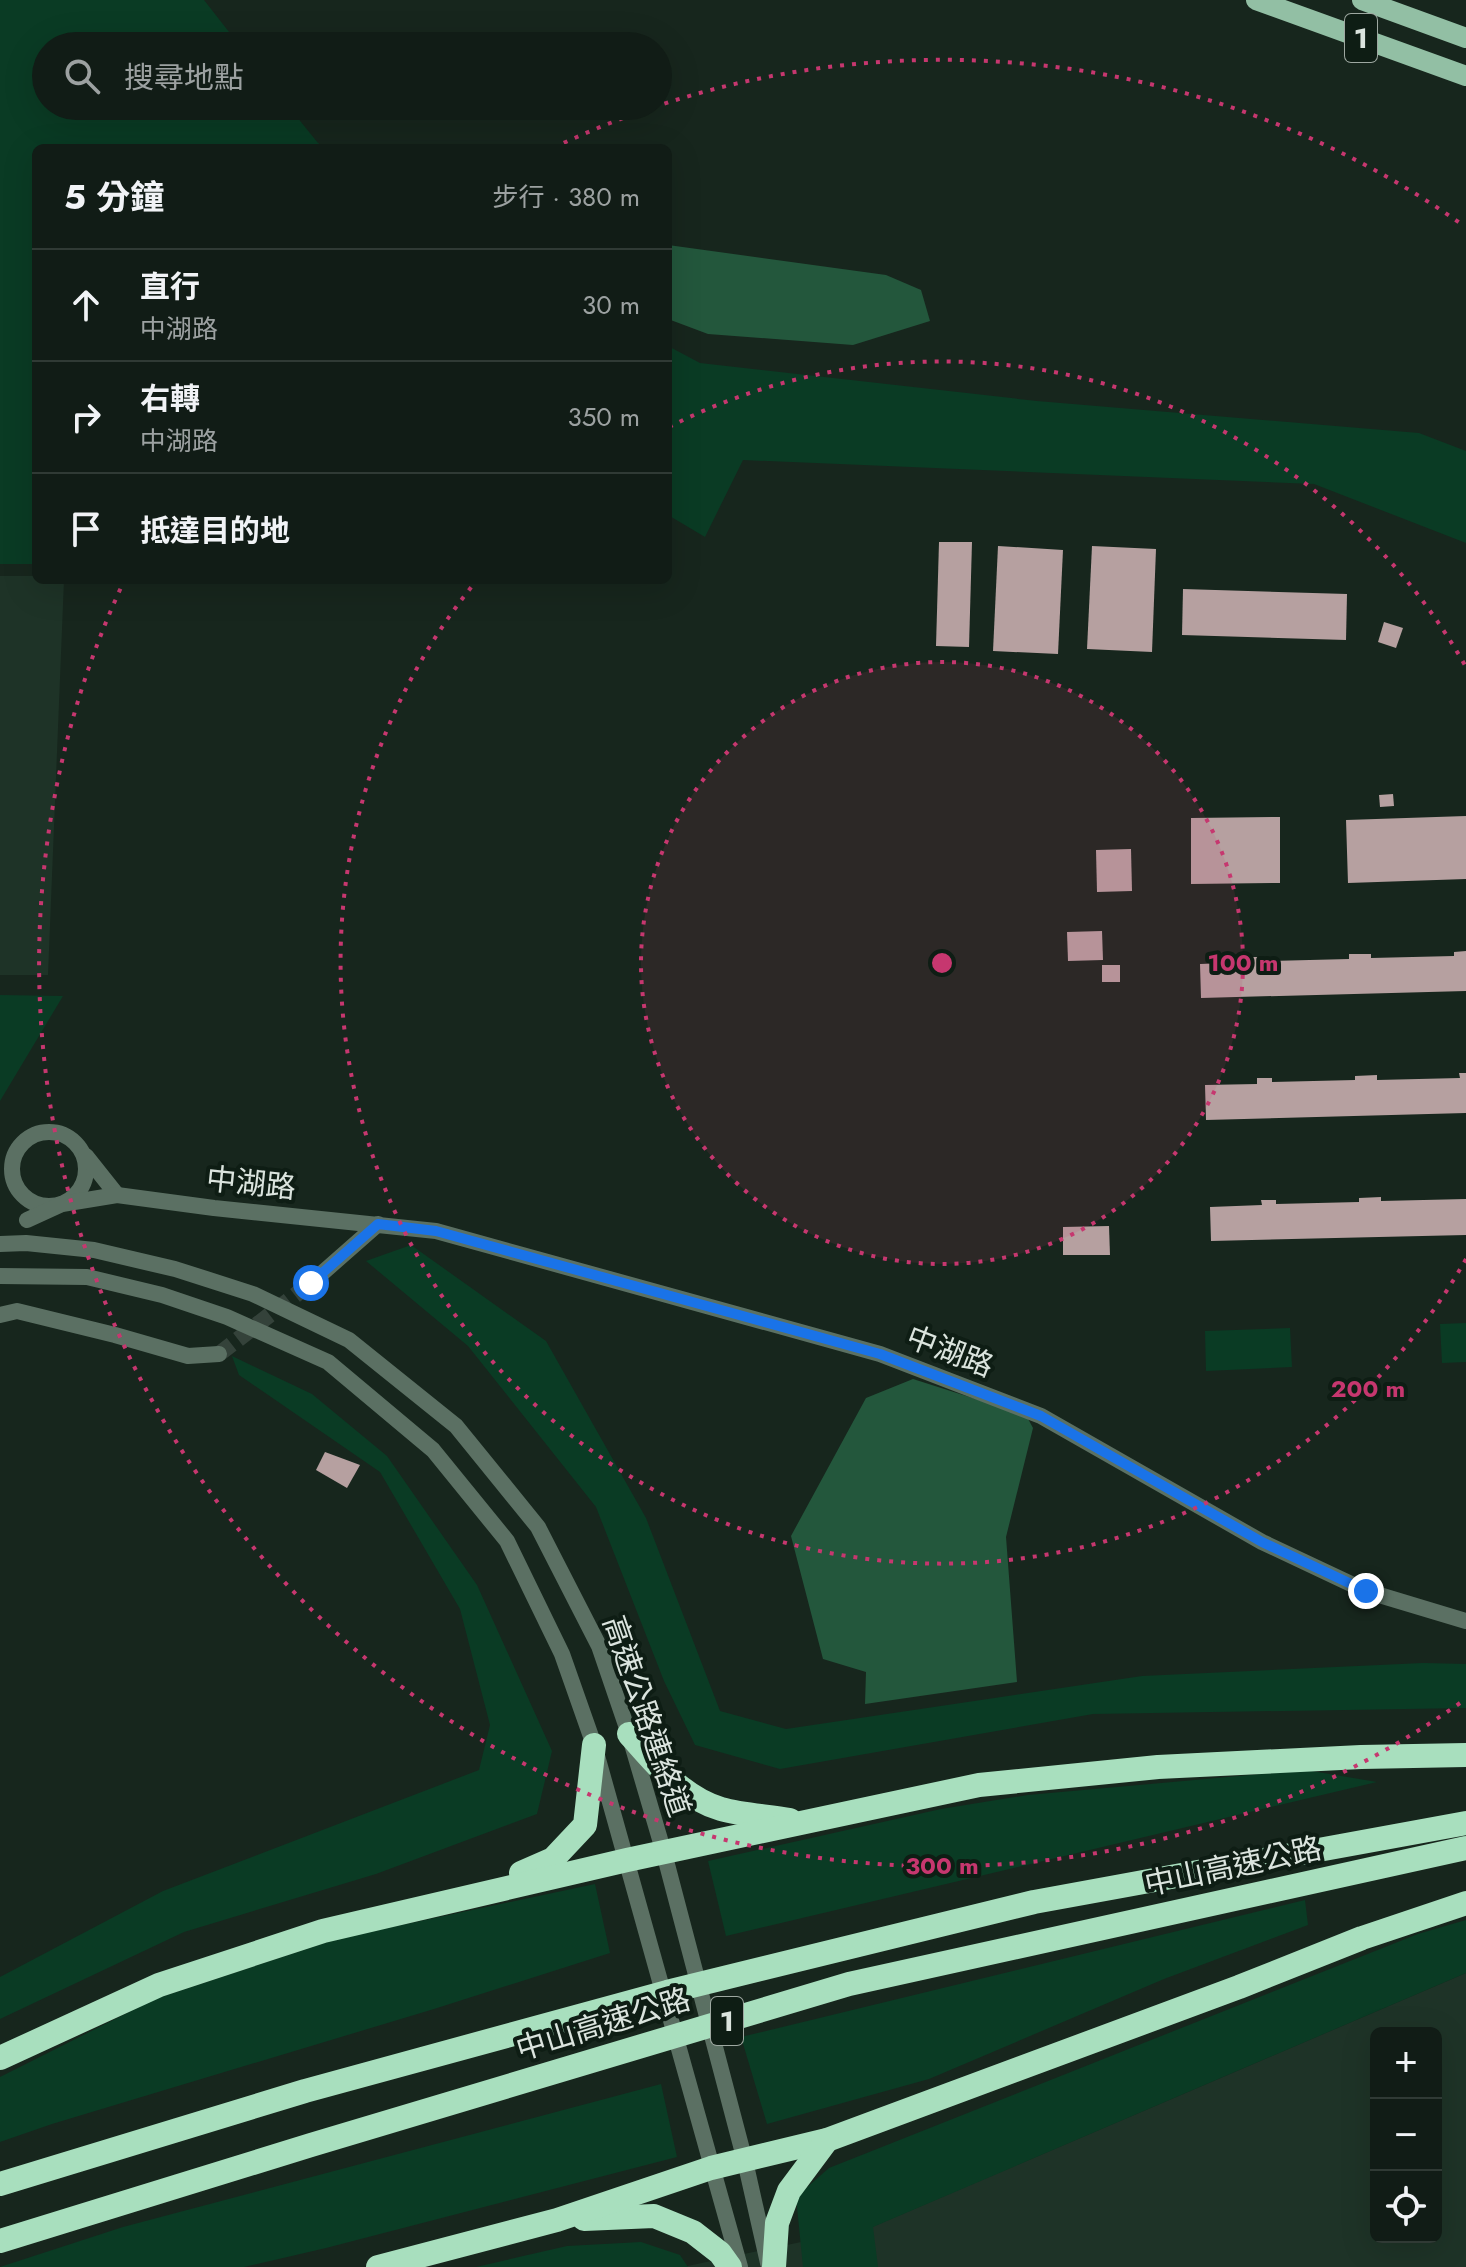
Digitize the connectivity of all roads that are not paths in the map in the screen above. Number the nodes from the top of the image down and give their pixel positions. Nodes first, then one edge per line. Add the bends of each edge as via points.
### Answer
1 (1256, 0) edge
2 (1362, 0) edge
3 (1466, 38) edge
4 (1466, 76) edge
5 (82, 1152) junction
6 (6, 1173) edge
7 (117, 1195) junction
8 (62, 1204) junction
9 (27, 1220) dead end
10 (378, 1224) junction
11 (0, 1244) edge
12 (0, 1276) edge
13 (311, 1283) tunnel mouth
14 (0, 1315) edge
15 (219, 1354) tunnel mouth
16 (1466, 1621) edge
17 (629, 1734) junction
18 (594, 1745) junction
19 (1466, 1755) edge
20 (804, 1822) junction
21 (1466, 1823) edge
22 (1466, 1848) edge
23 (664, 1853) junction
24 (627, 1860) junction
25 (468, 1896) junction
26 (1466, 1903) edge
27 (0, 2058) edge
28 (827, 2140) junction
29 (745, 2161) junction
30 (711, 2168) junction
31 (0, 2184) edge
32 (557, 2220) junction
33 (0, 2241) edge
34 (378, 2267) edge
35 (730, 2267) edge
36 (740, 2267) edge
37 (772, 2267) edge

1 - 4 main road, 1
2 - 3 main road, 1
5 - 6 street via 68,1138 44,1133 22,1144
5 - 7 street
5 - 8 street via 86,1176 73,1198
6 - 8 street via 27,1199 38,1205
7 - 8 street, 中湖路
7 - 10 street, 中湖路
8 - 9 street
10 - 13 street
10 - 16 street, 中湖路 via 436,1231 880,1354 1041,1416 1262,1542 1366,1591
11 - 17 street, 高速公路連絡道 via 94,1250 175,1269 253,1294 349,1340 456,1426 538,1527 599,1646
12 - 18 street, 高速公路連絡道 via 87,1277 162,1295 328,1362 433,1450 507,1541 562,1654
14 - 15 street via 17,1311 188,1356
17 - 20 highway via 666,1776 692,1795 720,1809
17 - 23 street, 高速公路連絡道
18 - 24 street, 高速公路連絡道
18 - 25 highway via 585,1825 553,1859
19 - 20 highway via 1158,1767 979,1785
20 - 23 highway
21 - 31 highway, 中山高速公路 / 1 via 1034,1902 667,1992 305,2091
22 - 33 highway, 中山高速公路 / 1 via 849,1984
23 - 24 highway
23 - 29 street, 高速公路連絡道
24 - 25 highway
24 - 30 street, 高速公路連絡道
25 - 27 highway via 323,1931 159,1985
26 - 28 highway
28 - 29 highway
28 - 37 highway via 789,2191 777,2223
29 - 30 highway
29 - 37 street, 高速公路連絡道
30 - 32 highway
30 - 36 street, 高速公路連絡道
32 - 34 highway
32 - 35 highway via 654,2216 693,2232

